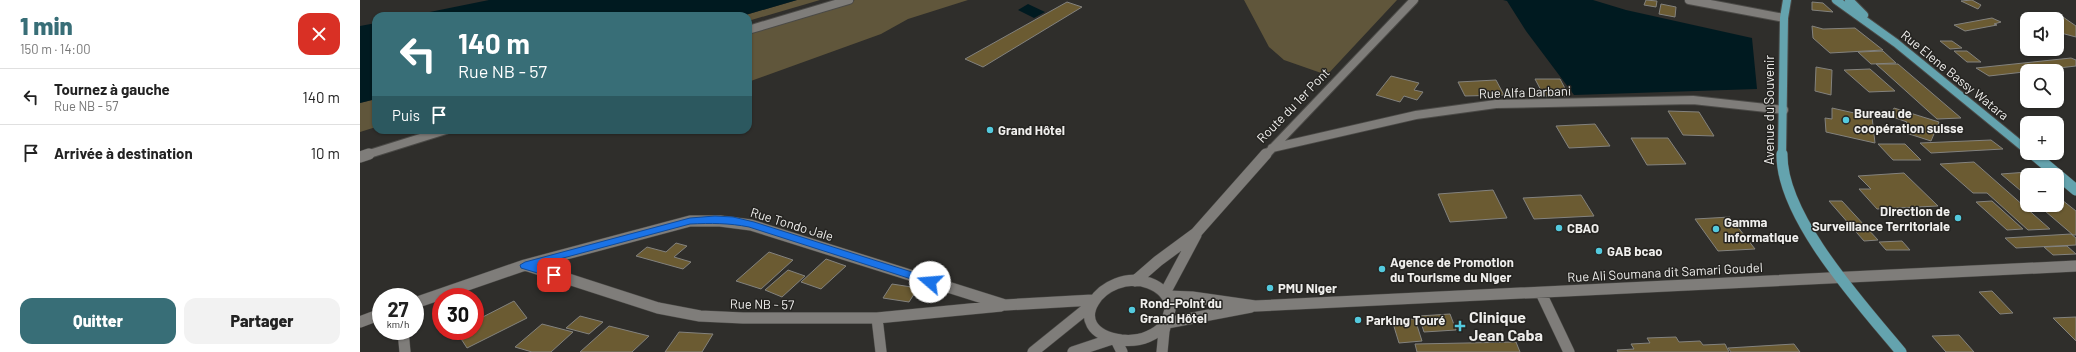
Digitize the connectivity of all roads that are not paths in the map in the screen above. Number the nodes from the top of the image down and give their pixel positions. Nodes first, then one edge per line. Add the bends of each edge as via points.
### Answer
1 (849, 0) edge
2 (1414, 0) edge
3 (1689, 0) edge
4 (1779, 0) edge
5 (1836, 0) edge
6 (1849, 0) edge
7 (1786, 4) edge
8 (1784, 18) junction
9 (752, 29) edge
10 (1886, 36) junction
11 (1784, 110) junction
12 (433, 134) edge
13 (2020, 144) edge
14 (1272, 148) junction
15 (360, 157) edge
16 (2040, 160) edge
17 (2076, 190) edge
18 (1196, 233) junction
19 (525, 265) junction
20 (2076, 266) edge
21 (1839, 277) junction
22 (1134, 281) junction
23 (1541, 293) junction
24 (1166, 294) junction
25 (424, 299) edge
26 (1092, 303) junction
27 (1005, 305) junction
28 (1255, 306) junction
29 (372, 317) edge
30 (877, 318) junction
31 (360, 322) edge
32 (1166, 324) junction
33 (404, 340) edge
34 (1114, 340) junction
35 (405, 352) edge
36 (881, 352) edge
37 (1032, 352) edge
38 (1073, 352) edge
39 (1122, 352) edge
40 (1162, 352) edge
41 (1569, 352) edge
42 (1901, 352) edge

1 - 9 street
2 - 14 street, Route du 1er Pont
3 - 8 street
4 - 7 main road
5 - 10 main road
6 - 10 main road
7 - 8 main road, Avenue du Souvenir
8 - 11 main road, Avenue du Souvenir
10 - 13 main road, Rue Elene Bassy Watara
11 - 14 street, Rue Alfa Darbani via 1692,100 1496,104 1416,115
11 - 21 main road, Avenue du Souvenir via 1782,163 1788,192
12 - 15 street
14 - 18 street, Route du 1er Pont
16 - 17 main road
18 - 22 street, Route du 1er Pont
18 - 24 street, Route du 1er Pont
19 - 25 street, Rue Tondo Jale
19 - 27 street, Rue Tondo Jale via 690,221 733,220
19 - 30 street, Rue NB - 57 via 658,308 700,316
20 - 21 street, Rue Ali Soumana dit Samari Goudel
21 - 23 street, Rue Ali Soumana dit Samari Goudel
21 - 42 main road, Avenue du Souvenir
22 - 24 street via 1152,285
22 - 26 street via 1110,286
23 - 28 street, Rue Ali Soumana dit Samari Goudel
23 - 41 street
24 - 28 street, Rue Ali Soumana dit Samari Goudel
24 - 32 street via 1172,309
26 - 27 street, Rue Tondo Jale
26 - 34 street via 1089,316 1092,326 1100,334
26 - 37 street
27 - 30 street, Rue NB - 57
28 - 32 street, Rue Ali Soumana dit Samari Goudel
29 - 31 street
30 - 36 street
32 - 34 street via 1156,334 1143,339 1130,342
32 - 40 street
33 - 35 street
34 - 38 street
34 - 39 street

